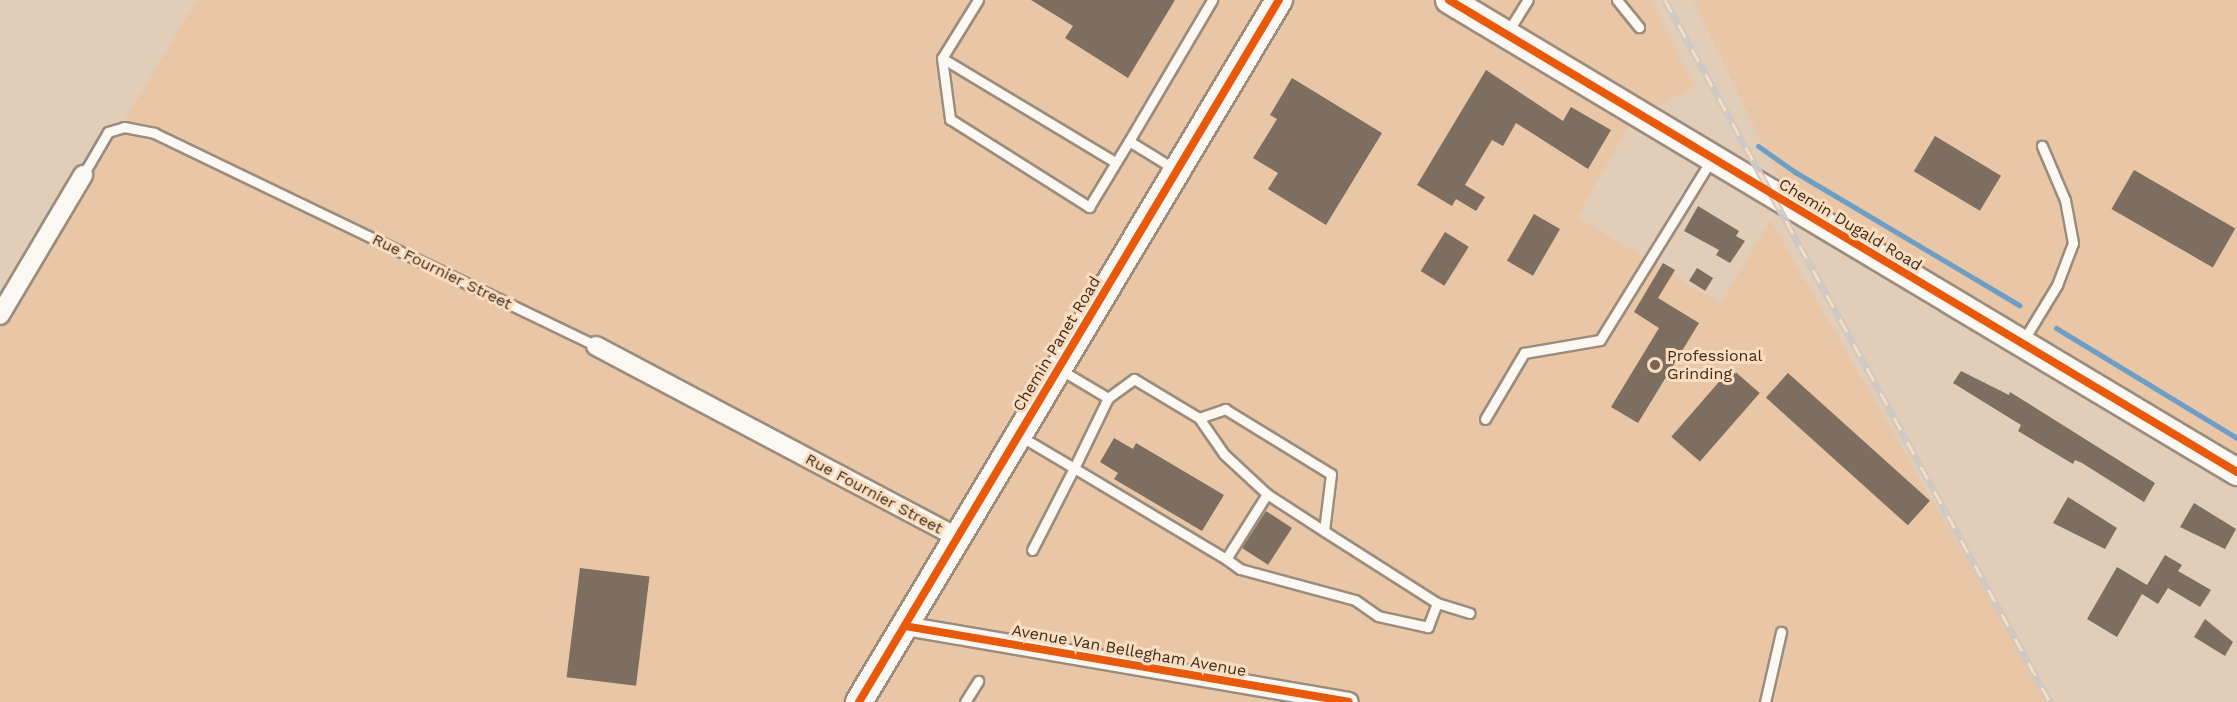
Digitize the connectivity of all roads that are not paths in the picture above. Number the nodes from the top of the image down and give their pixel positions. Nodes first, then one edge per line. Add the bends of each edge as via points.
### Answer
1 (978, 0) edge
2 (1212, 0) edge
3 (1279, 0) edge
4 (1449, 0) edge
5 (1528, 0) edge
6 (1617, 0) edge
7 (1639, 27) dead end
8 (1506, 34) junction
9 (942, 58) junction
10 (1129, 141) junction
11 (2042, 146) dead end
12 (1713, 158) junction
13 (1115, 162) junction
14 (1177, 171) junction
15 (83, 175) joint
16 (0, 315) edge
17 (2022, 343) junction
18 (596, 346) joint
19 (1058, 369) junction
20 (1108, 398) junction
21 (1199, 418) junction
22 (1485, 419) dead end
23 (1018, 435) junction
24 (1074, 468) junction
25 (2237, 472) edge
26 (1267, 494) junction
27 (1324, 531) junction
28 (957, 537) junction
29 (1032, 550) dead end
30 (1226, 558) junction
31 (1437, 603) junction
32 (1470, 613) dead end
33 (905, 626) junction
34 (1781, 632) dead end
35 (978, 681) dead end
36 (859, 702) edge
37 (965, 702) edge
38 (1349, 702) edge
39 (1765, 702) edge

1 - 9 lane
2 - 10 lane
3 - 14 street, Chemin Panet Road
4 - 8 street, Chemin Dugald Road
5 - 8 lane
6 - 7 lane
8 - 12 street, Chemin Dugald Road
9 - 13 lane
9 - 13 lane via 950,119 1089,207
10 - 13 lane
10 - 14 lane
11 - 17 lane via 2065,200 2073,243 2057,285
12 - 17 street, Chemin Dugald Road
12 - 22 lane via 1600,340 1524,353
14 - 19 street, Chemin Panet Road
15 - 16 street, Rue Fournier Street
15 - 18 lane, Rue Fournier Street via 108,132 124,127 154,133
17 - 25 street, Chemin Dugald Road
18 - 28 street, Rue Fournier Street
19 - 20 lane
19 - 23 street, Chemin Panet Road
20 - 21 lane via 1134,379
20 - 24 lane
21 - 26 lane via 1224,454
21 - 27 lane via 1225,410 1331,474
23 - 24 lane
23 - 28 street, Chemin Panet Road
24 - 29 lane
24 - 30 lane
26 - 27 lane
26 - 30 lane
27 - 31 lane
28 - 33 street, Chemin Panet Road
30 - 31 lane via 1240,569 1356,600 1378,616 1398,621 1428,627
31 - 32 lane
33 - 36 street, Chemin Panet Road
33 - 38 street, Avenue Van Bellegham Avenue
34 - 39 lane
35 - 37 lane

